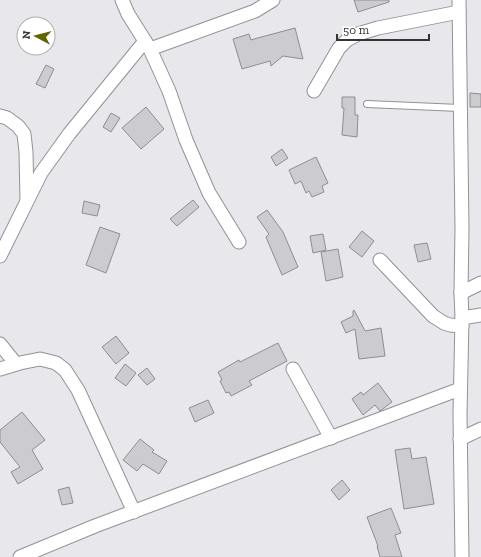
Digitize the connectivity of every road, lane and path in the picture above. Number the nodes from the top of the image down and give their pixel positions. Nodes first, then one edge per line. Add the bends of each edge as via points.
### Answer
1 (122, 0) edge
2 (273, 0) edge
3 (459, 6) edge
4 (147, 45) junction
5 (314, 91) dead end
6 (367, 104) dead end
7 (460, 108) junction
8 (0, 116) edge
9 (27, 201) junction
10 (239, 242) dead end
11 (0, 256) edge
12 (380, 260) dead end
13 (481, 284) edge
14 (461, 293) junction
15 (481, 315) edge
16 (462, 322) junction
17 (0, 344) edge
18 (16, 364) junction
19 (293, 369) dead end
20 (0, 370) edge
21 (460, 389) junction
22 (481, 429) edge
23 (331, 438) junction
24 (460, 439) junction
25 (134, 512) junction
26 (20, 557) edge
27 (462, 557) edge

1 - 4 street
2 - 4 street via 255,11
3 - 5 street via 358,34 347,40 339,48
3 - 7 street
4 - 9 street via 69,134 41,173
4 - 10 street via 169,91 186,140 209,193
6 - 7 lane
7 - 14 street
8 - 9 street via 18,126 24,134
9 - 11 street
12 - 16 street via 433,316 450,325
13 - 14 street
14 - 16 street
15 - 16 street
16 - 21 street
17 - 18 street
18 - 20 street
18 - 25 street via 40,359 56,363 65,370 78,390
19 - 23 street
21 - 23 street
21 - 24 street
22 - 24 street
23 - 25 street
24 - 27 street
25 - 26 street

